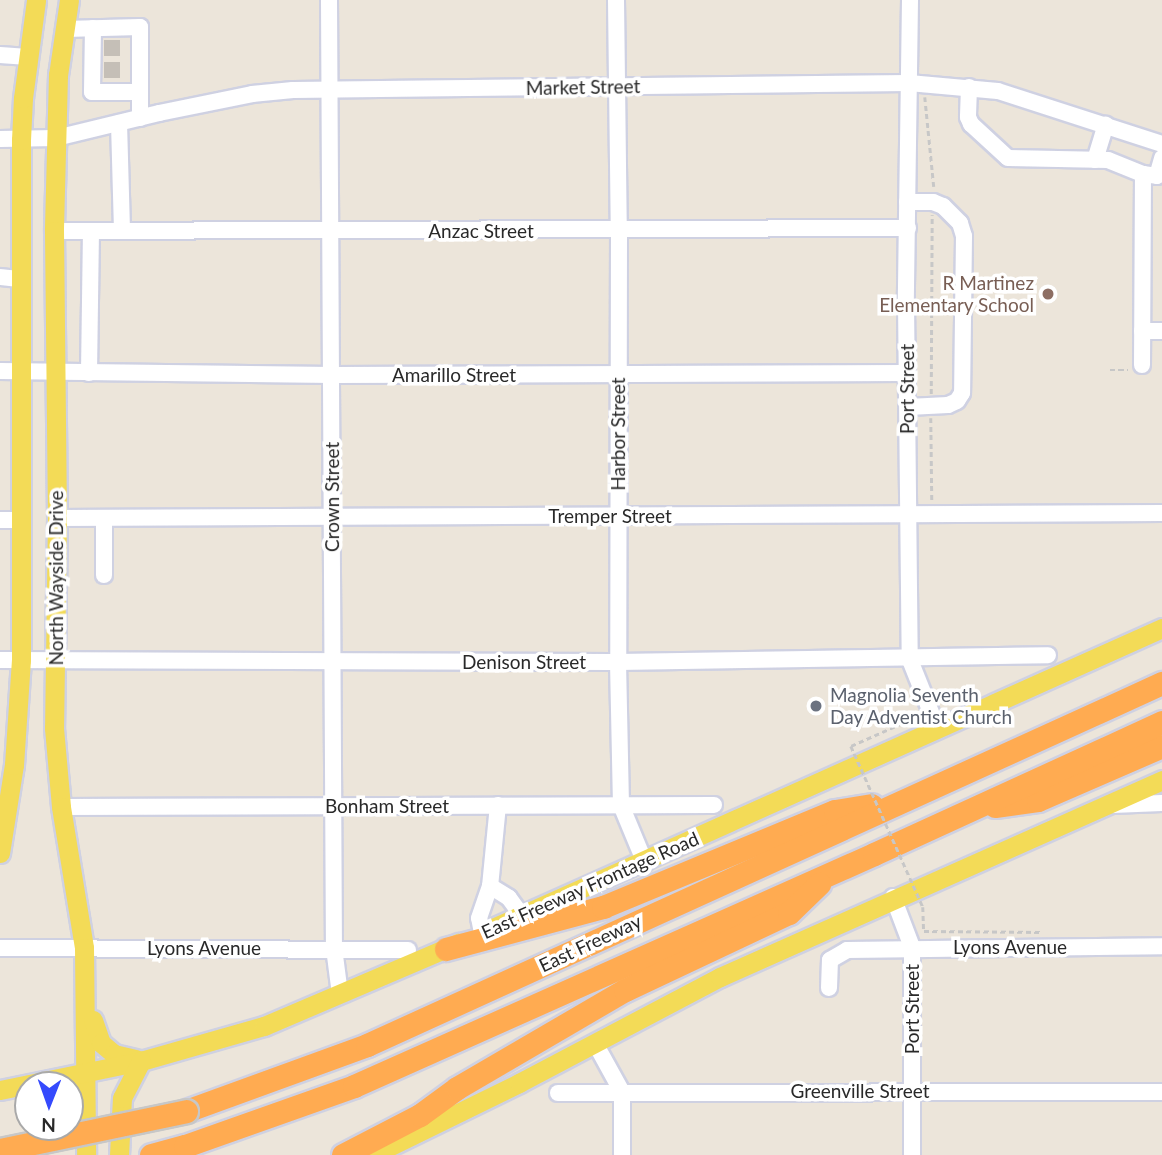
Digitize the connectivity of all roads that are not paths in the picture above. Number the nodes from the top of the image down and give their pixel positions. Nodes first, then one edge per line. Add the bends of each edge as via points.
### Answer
1 (36, 0) edge
2 (69, 0) edge
3 (329, 0) edge
4 (616, 0) edge
5 (910, 0) edge
6 (93, 28) junction
7 (65, 29) junction
8 (0, 55) edge
9 (28, 57) junction
10 (909, 83) junction
11 (617, 87) junction
12 (969, 87) junction
13 (330, 90) junction
14 (140, 92) junction
15 (140, 118) junction
16 (119, 123) junction
17 (1106, 125) junction
18 (56, 138) junction
19 (0, 139) edge
20 (21, 139) junction
21 (1162, 144) edge
22 (1162, 158) edge
23 (1096, 160) junction
24 (1143, 174) junction
25 (907, 202) junction
26 (908, 228) junction
27 (54, 231) junction
28 (92, 231) junction
29 (122, 231) junction
30 (332, 231) junction
31 (619, 231) junction
32 (10, 278) edge
33 (1142, 331) junction
34 (1162, 331) edge
35 (1142, 365) dead end
36 (9, 371) edge
37 (54, 372) junction
38 (89, 373) junction
39 (907, 373) junction
40 (333, 375) junction
41 (618, 375) junction
42 (908, 407) junction
43 (1162, 513) edge
44 (618, 516) junction
45 (906, 516) junction
46 (332, 517) junction
47 (57, 518) junction
48 (104, 518) junction
49 (9, 520) edge
50 (104, 575) dead end
51 (1162, 628) edge
52 (1048, 655) dead end
53 (0, 660) edge
54 (21, 660) junction
55 (57, 660) junction
56 (909, 660) junction
57 (618, 662) junction
58 (332, 663) junction
59 (1162, 666) edge
60 (1162, 683) edge
61 (1125, 699) junction
62 (1162, 722) edge
63 (938, 730) junction
64 (1162, 746) edge
65 (1162, 780) edge
66 (899, 801) junction
67 (1162, 803) edge
68 (498, 805) junction
69 (621, 805) junction
70 (713, 805) dead end
71 (1101, 805) junction
72 (61, 807) junction
73 (333, 807) junction
74 (3, 808) edge
75 (971, 809) junction
76 (0, 853) edge
77 (645, 863) junction
78 (830, 873) junction
79 (490, 886) junction
80 (894, 897) junction
81 (522, 916) junction
82 (482, 933) junction
83 (1162, 946) edge
84 (912, 947) junction
85 (0, 948) edge
86 (84, 948) junction
87 (334, 948) junction
88 (446, 949) junction
89 (408, 950) dead end
90 (86, 987) junction
91 (829, 988) dead end
92 (340, 994) junction
93 (595, 1043) junction
94 (141, 1060) junction
95 (88, 1073) junction
96 (0, 1090) edge
97 (912, 1090) junction
98 (622, 1091) junction
99 (1162, 1092) edge
100 (558, 1093) dead end
101 (0, 1150) edge
102 (86, 1155) edge
103 (119, 1155) edge
104 (151, 1155) edge
105 (343, 1155) edge
106 (372, 1155) edge
107 (622, 1155) edge
108 (912, 1155) edge

1 - 9 main road, North Wayside Drive
2 - 7 main road, North Wayside Drive
3 - 13 street, Crown Street
4 - 11 street, Harbor Street
5 - 10 street, Port Street
6 - 7 street
6 - 14 street via 98,70 92,92
6 - 14 street via 140,27 133,70
7 - 18 main road, North Wayside Drive
8 - 9 street
9 - 20 main road, North Wayside Drive
10 - 11 street, Market Street
10 - 12 street, Market Street
10 - 25 street, Port Street
11 - 13 street, Market Street
11 - 31 street, Harbor Street
12 - 17 street, Market Street via 998,91
12 - 23 street via 971,124 1002,155
13 - 15 street, Market Street via 252,94
13 - 30 street, Crown Street
14 - 15 street
15 - 16 street, Market Street
16 - 18 street, Market Street
16 - 29 street
17 - 21 street, Market Street
17 - 23 street
18 - 20 street, Market Street
18 - 27 main road, North Wayside Drive
19 - 20 street, Market Street
20 - 32 main road, North Wayside Drive
22 - 24 street via 1157,176
23 - 24 street
24 - 33 street
25 - 26 street, Port Street
25 - 42 street via 943,206 960,223 964,236 962,393 948,405
26 - 31 street, Anzac Street
26 - 39 street, Port Street
27 - 28 street, Anzac Street
27 - 37 main road, North Wayside Drive
28 - 29 street, Anzac Street
28 - 38 street
29 - 30 street, Anzac Street
30 - 31 street, Anzac Street
30 - 40 street, Crown Street
31 - 41 street, Harbor Street
32 - 36 main road, North Wayside Drive
33 - 34 street
33 - 35 street
36 - 37 street, Amarillo Street
36 - 49 main road, North Wayside Drive
37 - 38 street, Amarillo Street
37 - 47 main road, North Wayside Drive
38 - 40 street, Amarillo Street
39 - 41 street, Amarillo Street
39 - 42 street, Port Street
40 - 41 street, Amarillo Street
40 - 46 street, Crown Street
41 - 44 street, Harbor Street
42 - 45 street, Port Street
43 - 45 street, Tremper Street
44 - 45 street, Tremper Street
44 - 46 street, Tremper Street
44 - 57 street, Harbor Street
45 - 56 street, Port Street
46 - 48 street, Tremper Street
46 - 58 street, Crown Street
47 - 48 street, Tremper Street
47 - 55 main road, North Wayside Drive
48 - 50 street
49 - 54 main road, North Wayside Drive
51 - 63 main road, East Freeway Frontage Road
52 - 56 street, Denison Street
53 - 54 street, Denison Street
54 - 55 street, Denison Street
54 - 74 main road, North Wayside Drive via 14,765
55 - 58 street, Denison Street
55 - 72 main road, North Wayside Drive via 54,728
56 - 57 street, Denison Street
56 - 63 street, Port Street
57 - 58 street, Denison Street
57 - 69 street, Harbor Street
58 - 73 street, Crown Street
59 - 61 highway
60 - 61 highway, East Freeway
61 - 66 highway, East Freeway
62 - 75 highway, East Freeway
63 - 77 main road, East Freeway Frontage Road
64 - 75 highway via 1038,800
65 - 71 main road
66 - 88 highway via 835,811 603,906
66 - 101 highway, East Freeway, bridge via 367,1045 186,1111
67 - 71 street
68 - 69 street, Bonham Street
68 - 73 street, Bonham Street
68 - 79 street
69 - 70 street, Bonham Street
69 - 77 street, Harbor Street
71 - 80 main road
72 - 73 street, Bonham Street
72 - 86 main road, North Wayside Drive
73 - 87 street, Crown Street
74 - 76 main road, North Wayside Drive
75 - 78 highway, East Freeway
77 - 81 main road, East Freeway Frontage Road
78 - 104 highway, East Freeway via 354,1086
78 - 105 highway via 789,913 625,990 457,1088 420,1115
79 - 81 street via 509,898
79 - 82 street via 479,918
80 - 84 street
80 - 93 main road via 720,977
81 - 82 main road, East Freeway Frontage Road
82 - 88 main road, East Freeway Frontage Road
83 - 84 street, Lyons Avenue
84 - 91 street, Lyons Avenue via 847,950 830,960
84 - 97 street, Port Street
85 - 86 street, Lyons Avenue
86 - 87 street, Lyons Avenue
86 - 90 main road, North Wayside Drive
87 - 89 street, Lyons Avenue
87 - 92 street, Crown Street
88 - 92 main road, East Freeway Frontage Road
90 - 94 main road via 101,1043 114,1054
90 - 95 main road, North Wayside Drive
92 - 94 main road, East Freeway Frontage Road via 264,1026
93 - 98 street
93 - 106 main road
94 - 95 main road, East Freeway Frontage Road
94 - 103 main road via 122,1098
95 - 96 main road, East Freeway Frontage Road
95 - 102 main road, North Wayside Drive
97 - 98 street, Greenville Street
97 - 99 street, Greenville Street
97 - 108 street, Port Street
98 - 100 street, Greenville Street
98 - 107 street

